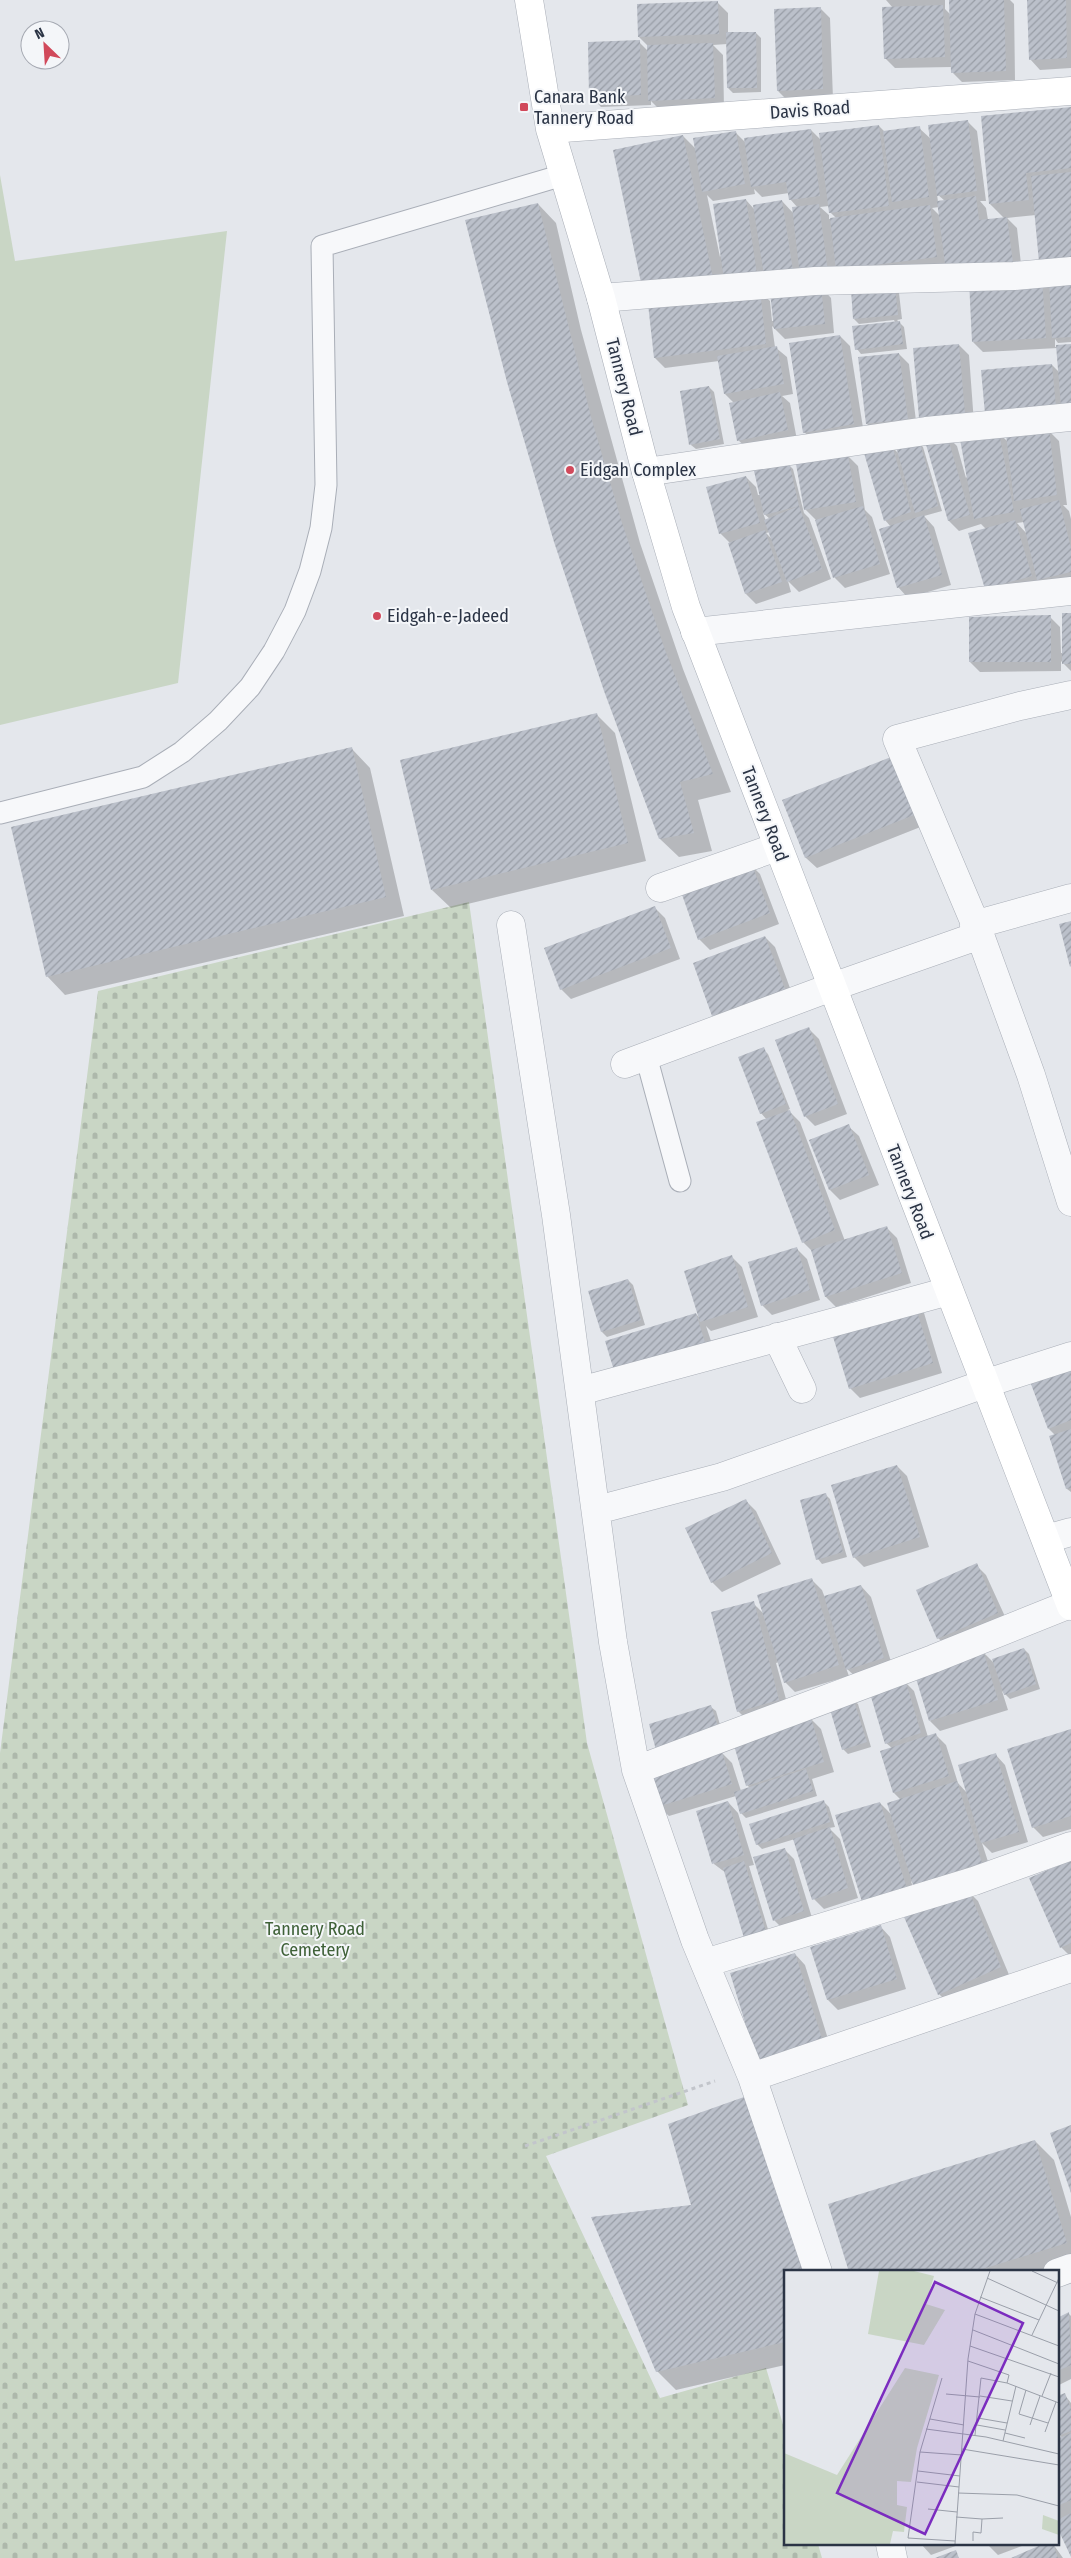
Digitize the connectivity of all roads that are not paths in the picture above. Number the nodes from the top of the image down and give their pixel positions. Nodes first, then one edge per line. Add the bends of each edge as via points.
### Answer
1 (528, 0) edge
2 (1071, 91) edge
3 (550, 129) junction
4 (563, 175) junction
5 (1071, 271) edge
6 (601, 298) junction
7 (1071, 417) edge
8 (646, 472) junction
9 (1071, 591) edge
10 (695, 632) junction
11 (1071, 695) edge
12 (0, 813) edge
13 (778, 847) junction
14 (660, 888) dead end
15 (1071, 898) edge
16 (511, 925) dead end
17 (977, 930) junction
18 (832, 987) junction
19 (636, 1060) joint
20 (1064, 1157) edge
21 (680, 1181) dead end
22 (1071, 1202) edge
23 (948, 1292) junction
24 (777, 1337) junction
25 (1071, 1356) edge
26 (984, 1384) junction
27 (802, 1389) dead end
28 (580, 1391) junction
29 (597, 1510) junction
30 (1058, 1536) edge
31 (1071, 1605) edge
32 (636, 1770) junction
33 (1071, 1846) edge
34 (705, 1963) junction
35 (1071, 1968) edge
36 (750, 2073) junction
37 (1071, 2268) edge
38 (817, 2270) edge
39 (1058, 2273) edge

1 - 3 main road, Tannery Road
2 - 3 main road, Davis Road
3 - 4 main road, Tannery Road
4 - 6 main road, Tannery Road
4 - 12 lane via 322,246 326,485 321,528 295,611 274,651 250,686 218,721 182,752 143,778
5 - 6 street via 1014,276 815,282
6 - 8 main road, Tannery Road
7 - 8 street via 926,431
8 - 10 main road, Tannery Road
9 - 10 street
10 - 13 main road, Tannery Road
11 - 17 street via 897,739
13 - 14 street
13 - 18 main road, Tannery Road
15 - 17 street
16 - 28 street
17 - 18 street
17 - 20 street
18 - 19 street
18 - 23 main road, Tannery Road
19 - 21 lane
20 - 22 street
23 - 24 street
23 - 26 main road, Tannery Road
24 - 27 street
24 - 28 street
25 - 26 street
26 - 29 street via 722,1477
26 - 30 main road, Tannery Road
28 - 29 street
29 - 32 street via 613,1642
30 - 31 main road, Tannery Road
31 - 32 street
32 - 34 street
33 - 34 street via 974,1881
34 - 36 street
35 - 36 street
36 - 38 street
37 - 39 street

